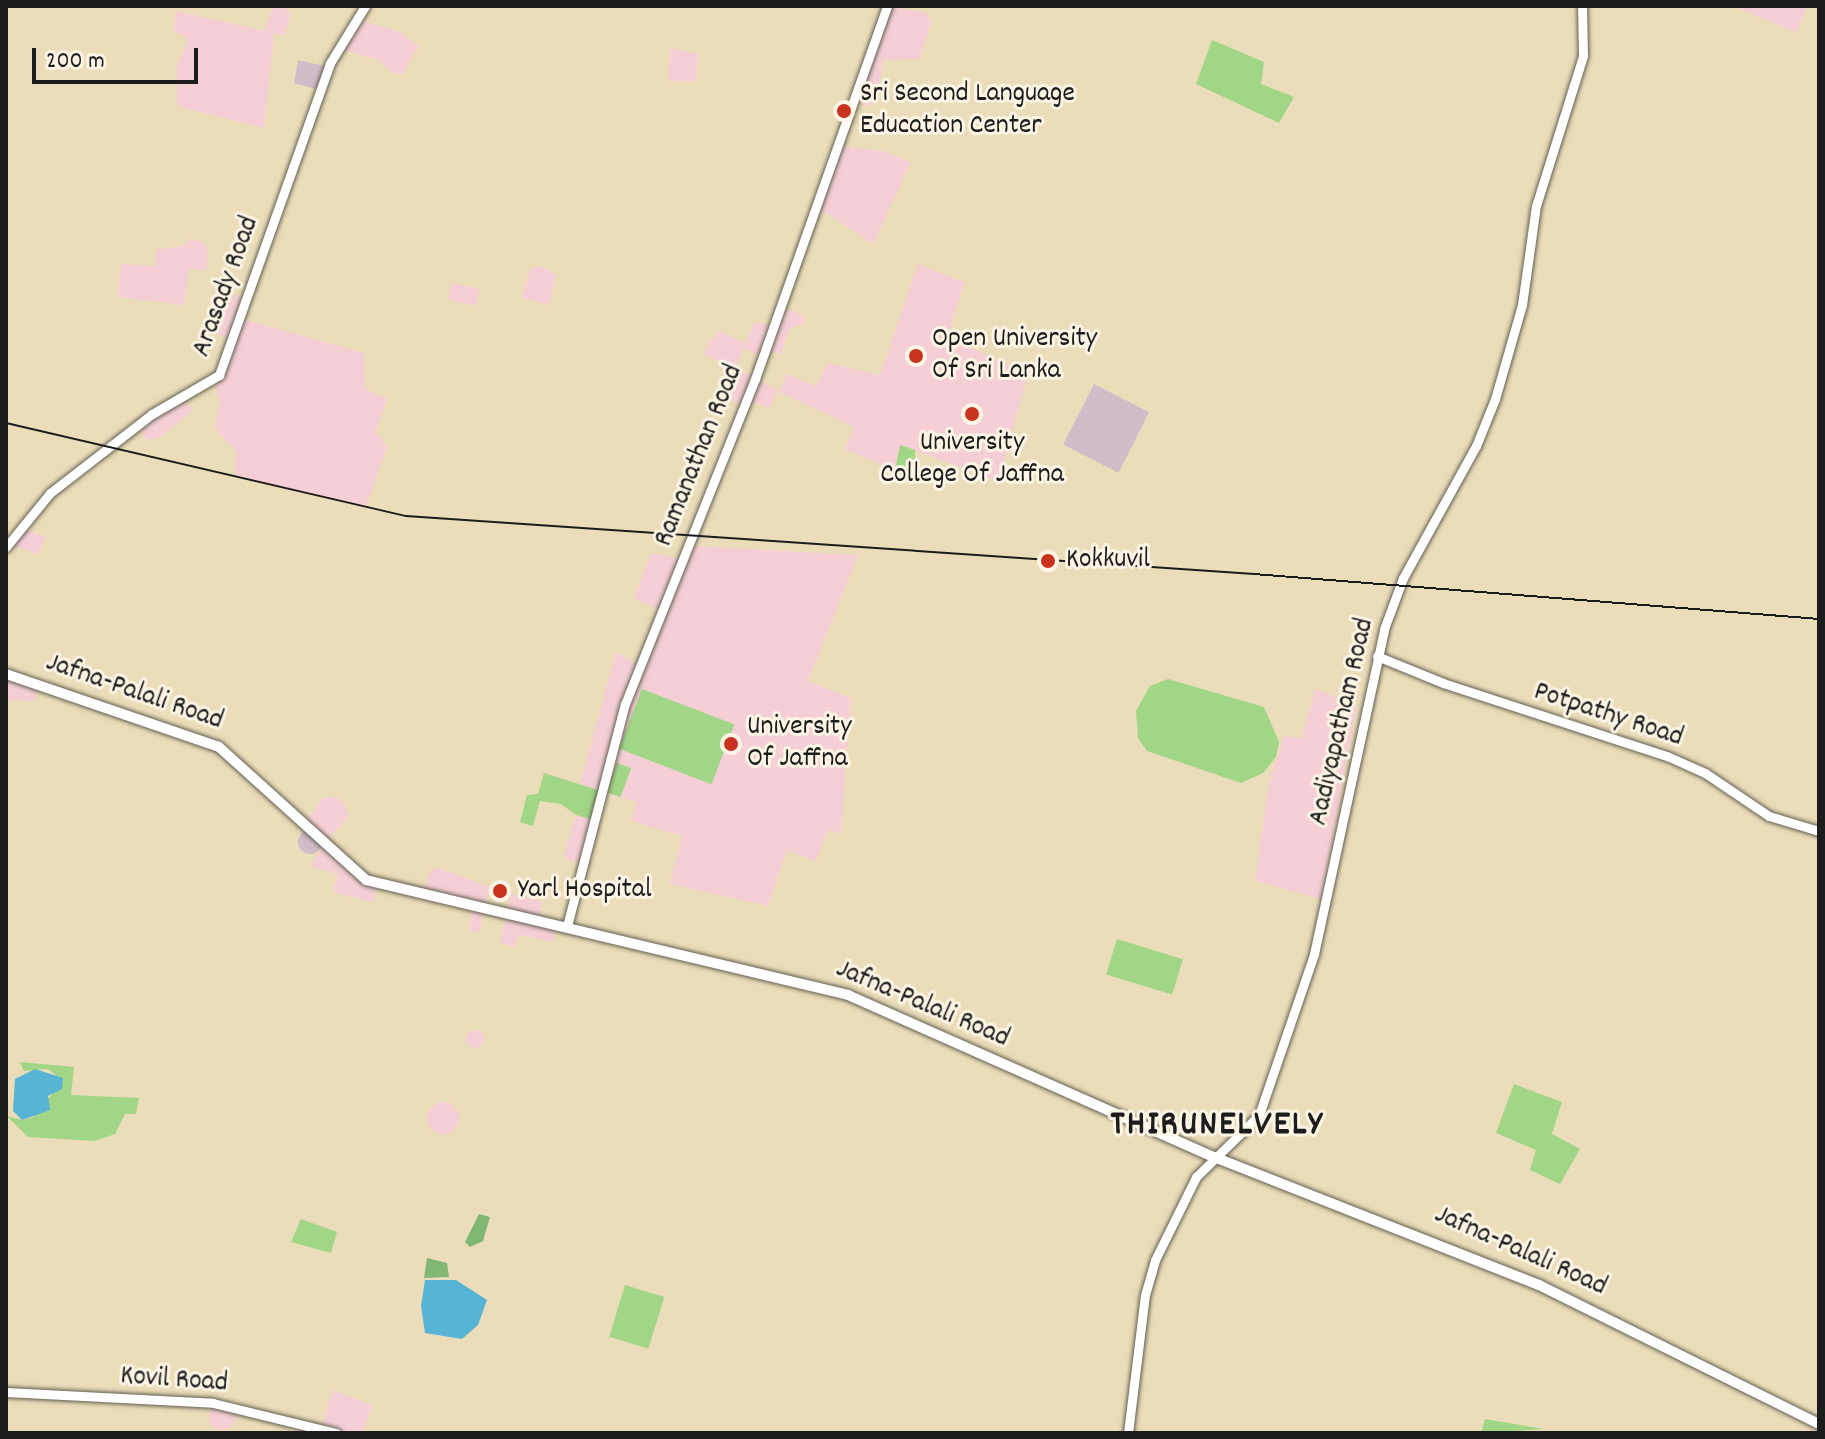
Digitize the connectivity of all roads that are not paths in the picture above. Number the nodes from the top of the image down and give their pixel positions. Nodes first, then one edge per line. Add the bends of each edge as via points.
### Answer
1 (365, 6) edge
2 (887, 6) edge
3 (1582, 6) edge
4 (6, 547) edge
5 (1377, 656) junction
6 (6, 674) edge
7 (1819, 831) edge
8 (567, 926) junction
9 (1214, 1157) junction
10 (6, 1392) edge
11 (1819, 1424) edge
12 (336, 1433) edge
13 (1128, 1433) edge

1 - 4 street, Arasady Road via 319,90 219,375 152,414 50,493
2 - 8 street, Ramanathan Road via 755,379 625,704
3 - 5 street, Aadiyapatham Road via 1583,56 1536,206 1522,305 1495,399 1476,446 1403,578
5 - 7 street, Potpathy Road via 1458,689 1667,756 1705,773 1769,816
5 - 9 street, Aadiyapatham Road via 1304,988 1259,1115
6 - 8 main road, Jafna-Palali Road via 219,747 366,880
8 - 9 main road, Jafna-Palali Road via 848,995
9 - 11 main road, Jafna-Palali Road via 1539,1285
9 - 13 street, Aadiyapatham Road via 1196,1177 1155,1260 1145,1295
10 - 12 street, Kovil Road via 213,1403

